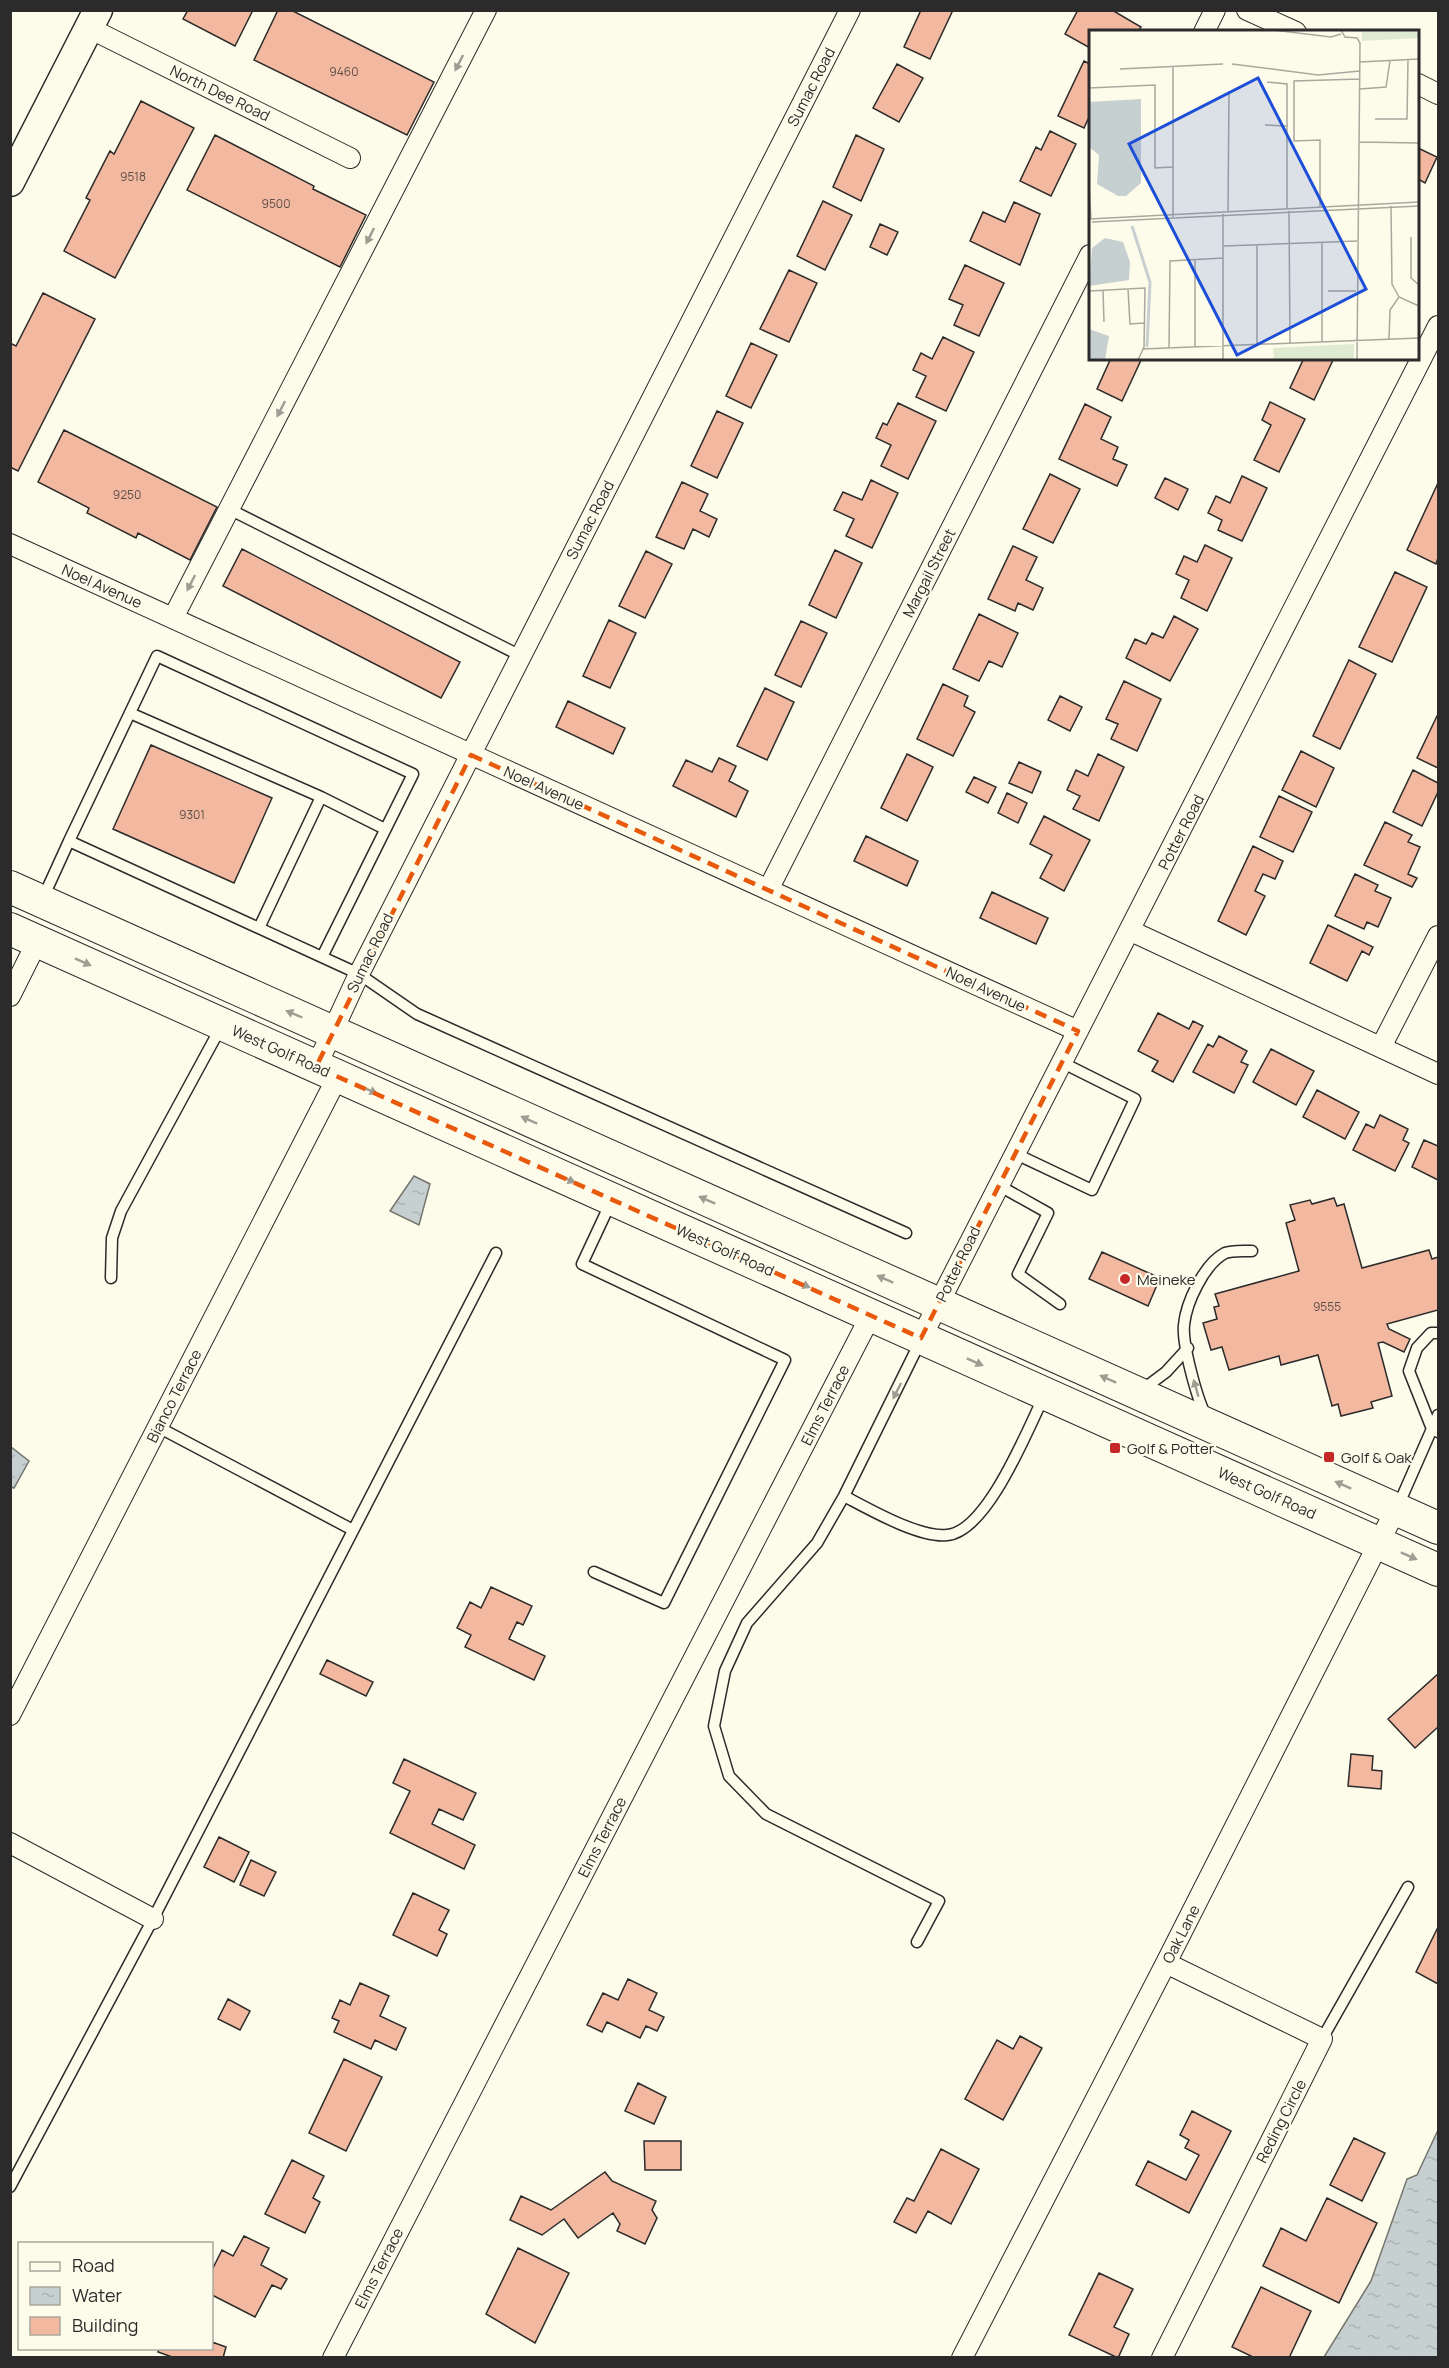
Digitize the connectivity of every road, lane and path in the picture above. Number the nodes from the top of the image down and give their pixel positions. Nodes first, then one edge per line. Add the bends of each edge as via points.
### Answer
1 (486, 10) edge
2 (850, 10) edge
3 (1215, 10) edge
4 (1247, 10) edge
5 (94, 20) edge
6 (1205, 30) edge
7 (1292, 30) edge
8 (1419, 84) edge
9 (1438, 94) edge
10 (350, 158) dead end
11 (10, 182) edge
12 (1089, 257) edge
13 (1438, 326) edge
14 (229, 509) junction
15 (10, 544) edge
16 (173, 618) junction
17 (521, 656) junction
18 (130, 713) junction
19 (471, 755) junction
20 (321, 797) junction
21 (386, 829) junction
22 (69, 841) junction
23 (10, 887) edge
24 (768, 890) junction
25 (41, 901) junction
26 (259, 928) junction
27 (1131, 931) junction
28 (24, 936) edge
29 (1438, 936) edge
30 (322, 957) junction
31 (359, 974) junction
32 (10, 996) edge
33 (223, 1024) junction
34 (333, 1031) junction
35 (1078, 1031) junction
36 (1381, 1047) junction
37 (1061, 1062) junction
38 (327, 1071) junction
39 (1438, 1074) edge
40 (1014, 1153) junction
41 (998, 1185) junction
42 (612, 1199) junction
43 (906, 1233) dead end
44 (1252, 1251) dead end
45 (496, 1252) dead end
46 (111, 1278) dead end
47 (938, 1304) junction
48 (1060, 1304) dead end
49 (871, 1315) junction
50 (1438, 1334) edge
51 (921, 1338) junction
52 (1188, 1348) junction
53 (1046, 1393) junction
54 (1138, 1393) junction
55 (1438, 1415) edge
56 (1212, 1426) junction
57 (158, 1427) junction
58 (1435, 1431) edge
59 (844, 1496) junction
60 (1396, 1509) junction
61 (1438, 1528) edge
62 (353, 1530) junction
63 (1379, 1543) junction
64 (1438, 1570) edge
65 (594, 1572) dead end
66 (10, 1715) edge
67 (10, 1843) edge
68 (1408, 1887) dead end
69 (153, 1919) junction
70 (917, 1942) dead end
71 (1166, 1963) junction
72 (1322, 2039) junction
73 (10, 2187) edge
74 (333, 2358) edge
75 (962, 2358) edge
76 (1162, 2358) edge

1 -> 14 street
2 - 17 street, Sumac Road
3 - 6 street
4 - 7 street
5 - 10 street, North Dee Road
5 - 11 street, North Dee Road
8 - 9 street
12 - 24 street, Margail Street
13 - 27 street, Potter Road
14 -> 16 street
14 - 17 lane
15 - 16 street, Noel Avenue
16 - 19 street, Noel Avenue
17 - 19 street, Sumac Road
18 - 20 lane
18 - 21 lane via 157,657 167,661 412,774
18 - 22 lane
19 - 24 street, Noel Avenue
19 - 31 street, Sumac Road
20 - 21 lane
20 - 26 lane
21 - 30 lane
22 - 25 lane
22 - 26 lane
23 - 25 main road
24 - 35 street, Noel Avenue
34 -> 25 main road
26 - 30 lane
27 - 35 street, Potter Road
27 - 36 street
28 - 32 street
28 -> 33 main road, West Golf Road
29 - 36 street
30 - 31 lane
31 - 34 street, Sumac Road
31 - 43 lane via 417,1014
33 - 38 main road, West Golf Road
33 - 46 lane via 121,1211 112,1238
34 - 38 street, Sumac Road
47 -> 34 main road
35 - 37 street, Potter Road
36 - 39 street
37 - 40 street, Potter Road
37 - 40 lane via 1136,1099 1092,1190
38 -> 42 main road, West Golf Road
38 - 57 street, Bianco Terrace
40 - 41 street, Potter Road
41 - 47 street, Potter Road
41 - 48 lane via 1048,1213 1018,1274
42 -> 49 main road, West Golf Road
42 - 65 lane via 582,1263 785,1360 664,1603
44 - 52 lane via 1226,1252 1211,1264 1187,1310 1183,1327
45 - 62 lane
47 - 51 street, Potter Road
54 -> 47 main road
49 - 51 main road, West Golf Road
49 - 74 street, Elms Terrace
50 - 58 lane via 1431,1333 1417,1348 1409,1371
51 -> 53 main road, West Golf Road
51 -> 59 lane
52 - 54 lane via 1166,1372
56 -> 52 lane via 1201,1407
53 - 59 lane via 988,1506 966,1530 946,1536 903,1526
53 - 63 main road, West Golf Road
54 - 56 main road
55 - 58 lane
60 -> 56 main road
57 - 62 lane
57 - 66 street, Bianco Terrace
58 - 60 lane
59 - 70 lane via 817,1542 747,1623 725,1671 714,1726 729,1776 766,1814 939,1901
60 - 61 main road
60 - 63 street, Oak Lane
62 - 69 lane
63 -> 64 main road, West Golf Road
63 - 71 street, Oak Lane
67 - 69 street
68 - 72 lane
69 - 73 lane
71 - 72 street
71 - 75 street, Oak Lane
72 - 76 street, Reding Circle

